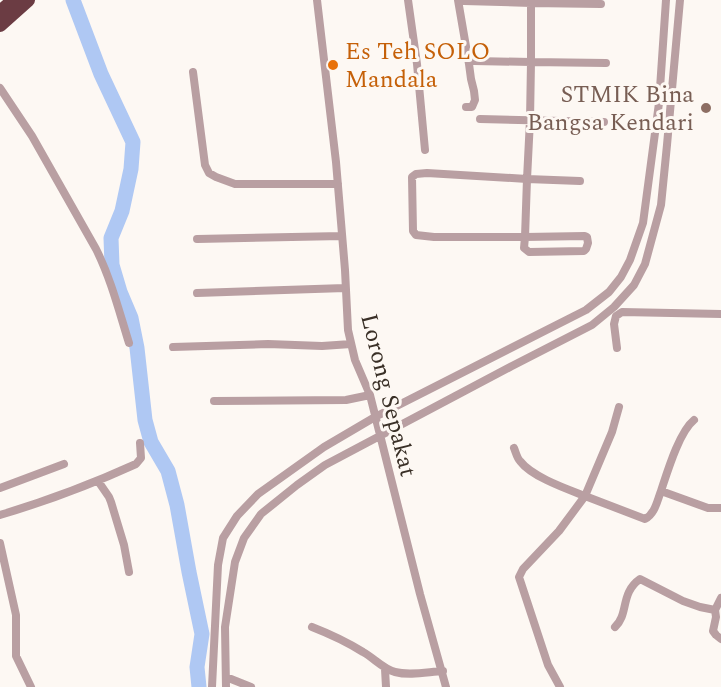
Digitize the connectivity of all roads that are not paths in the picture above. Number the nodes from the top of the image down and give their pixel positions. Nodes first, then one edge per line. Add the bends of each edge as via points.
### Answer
1 (14, 0) edge
2 (28, 0) edge
3 (317, 0) edge
4 (408, 0) edge
5 (666, 0) edge
6 (680, 0) edge
7 (461, 1) edge
8 (531, 2) edge
9 (601, 4) dead end
10 (0, 12) edge
11 (0, 25) edge
12 (474, 61) dead end
13 (531, 62) junction
14 (606, 63) dead end
15 (193, 72) dead end
16 (0, 88) edge
17 (466, 107) dead end
18 (480, 119) dead end
19 (530, 120) junction
20 (604, 122) dead end
21 (425, 150) dead end
22 (527, 179) junction
23 (580, 181) dead end
24 (338, 184) junction
25 (342, 236) junction
26 (525, 237) junction
27 (197, 239) dead end
28 (345, 288) junction
29 (197, 293) dead end
30 (721, 314) edge
31 (129, 343) dead end
32 (351, 344) junction
33 (173, 347) dead end
34 (617, 348) dead end
35 (370, 395) junction
36 (214, 400) dead end
37 (620, 407) dead end
38 (375, 417) junction
39 (694, 420) dead end
40 (380, 436) junction
41 (140, 443) dead end
42 (514, 448) dead end
43 (64, 464) dead end
44 (98, 481) junction
45 (0, 488) edge
46 (661, 491) junction
47 (585, 496) junction
48 (721, 508) edge
49 (0, 515) edge
50 (0, 543) edge
51 (1, 556) edge
52 (129, 572) dead end
53 (721, 598) edge
54 (715, 610) junction
55 (312, 627) dead end
56 (615, 627) dead end
57 (721, 639) edge
58 (385, 669) junction
59 (443, 671) junction
60 (226, 677) junction
61 (30, 687) edge
62 (212, 687) edge
63 (226, 687) edge
64 (251, 687) edge
65 (386, 687) edge
66 (446, 687) edge
67 (560, 687) edge

1 - 10 highway
2 - 11 highway
3 - 24 street, Lorong Sepakat
4 - 21 street
5 - 38 street via 659,103 643,223 621,277 586,310
6 - 40 street via 661,205 645,264 634,285 592,325
7 - 8 street
7 - 17 street via 475,100 472,107
8 - 9 street
8 - 13 street
12 - 13 street
13 - 14 street
13 - 19 street
15 - 24 street via 210,173 235,184
16 - 31 street via 38,145 100,258
18 - 19 street
19 - 20 street
19 - 22 street
22 - 23 street
22 - 26 street
22 - 26 street via 427,174 414,175 412,182 416,235
24 - 25 street, Lorong Sepakat
25 - 27 street
25 - 28 street, Lorong Sepakat
26 - 26 street via 586,236 587,246 584,251 529,252 524,248
28 - 29 street
28 - 32 street, Lorong Sepakat
30 - 34 street via 622,312 614,324
32 - 33 street
32 - 35 street, Lorong Sepakat
35 - 36 street via 346,400
35 - 38 street, Lorong Sepakat
37 - 47 street
38 - 40 street, Lorong Sepakat
38 - 62 street via 258,494 232,523 223,538 218,565
39 - 46 street via 679,442
40 - 59 street, Lorong Sepakat
40 - 60 street via 297,485 261,514 244,538 235,562 225,627
41 - 44 street via 142,454 136,464
42 - 47 street via 526,467
43 - 45 street
44 - 49 street
44 - 52 street via 111,502
46 - 47 street via 652,513 645,519
46 - 48 street via 708,508
47 - 67 street via 519,577 548,665
50 - 51 street
51 - 61 street via 16,615 15,656
53 - 54 street
54 - 56 street via 683,601 640,579 628,592 621,622
54 - 57 street via 713,631
55 - 58 street via 351,645
58 - 59 street via 410,674
58 - 65 street
59 - 66 street, Lorong Sepakat
60 - 63 street
60 - 64 street

